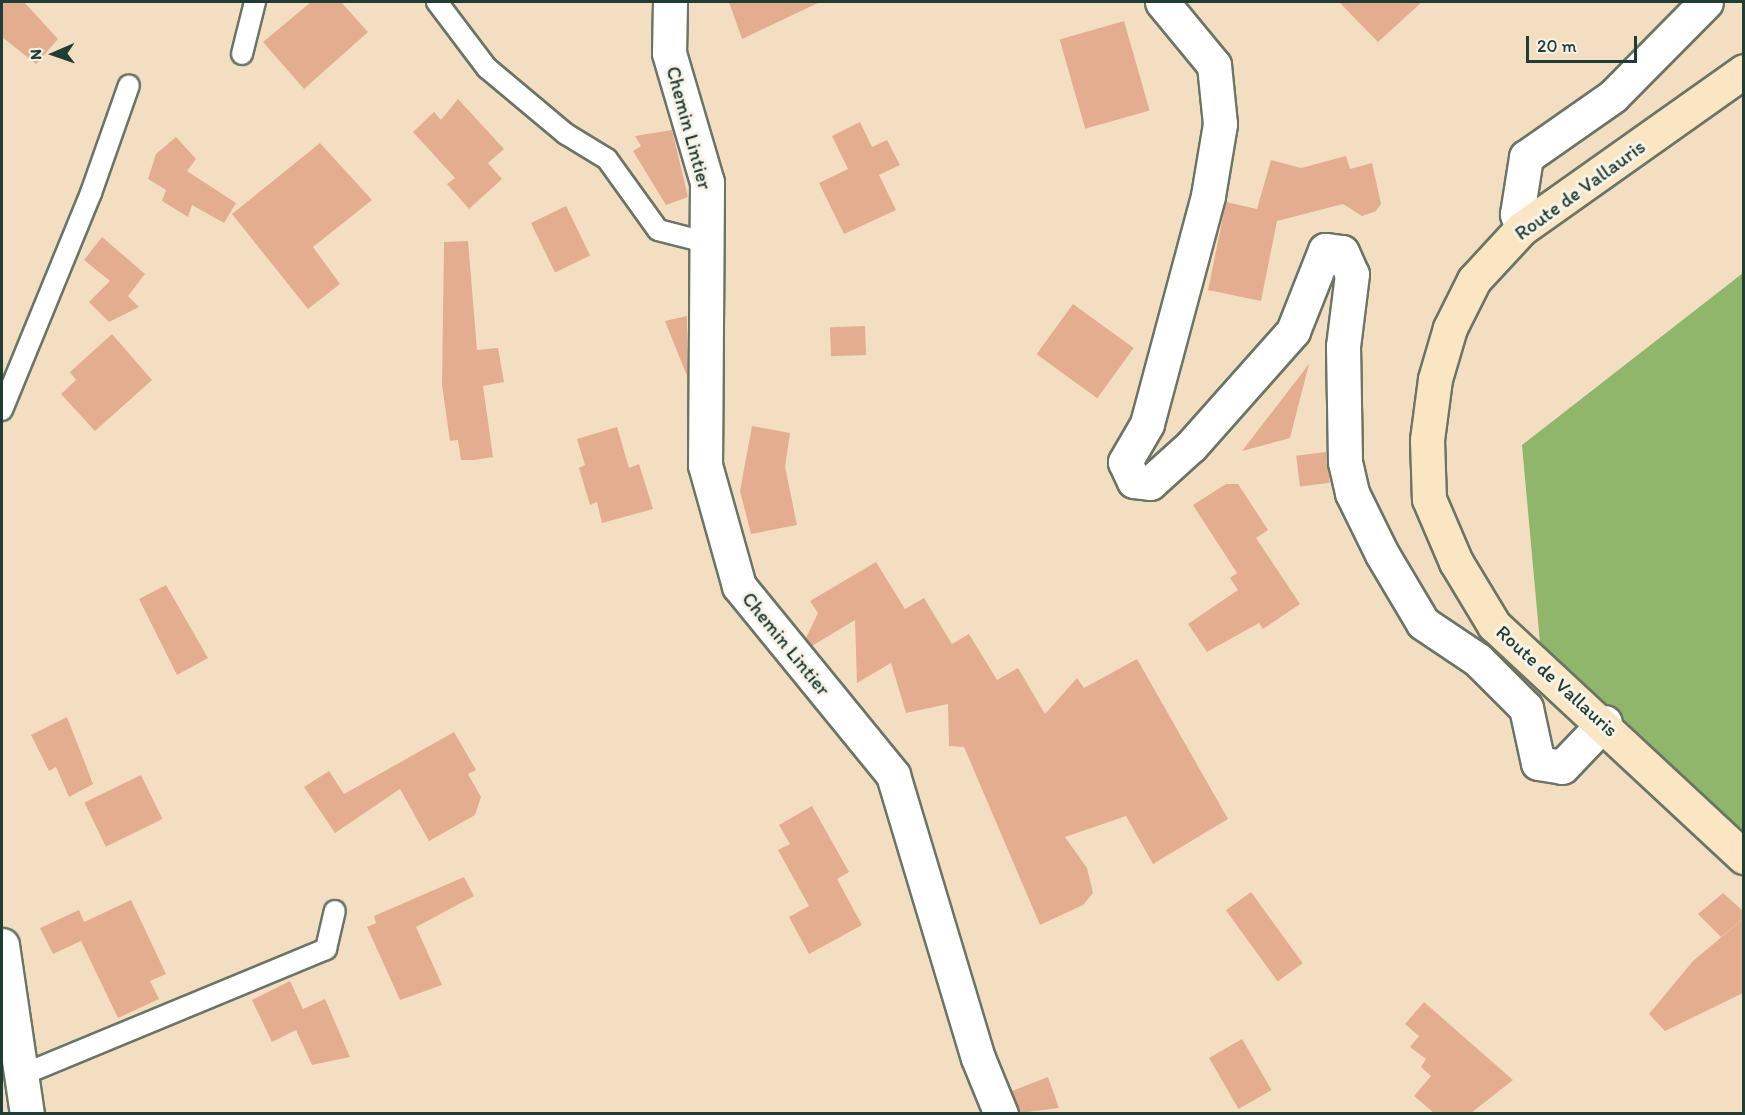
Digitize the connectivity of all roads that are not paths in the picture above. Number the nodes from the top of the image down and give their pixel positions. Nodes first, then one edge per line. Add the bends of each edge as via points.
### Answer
1 (255, 2) edge
2 (437, 2) edge
3 (670, 2) edge
4 (1162, 2) edge
5 (1706, 2) edge
6 (242, 54) dead end
7 (1743, 71) edge
8 (129, 85) dead end
9 (1522, 228) junction
10 (709, 243) junction
11 (2, 410) edge
12 (1605, 722) junction
13 (1743, 857) edge
14 (335, 911) dead end
15 (2, 945) edge
16 (22, 1075) junction
17 (27, 1113) edge
18 (1001, 1113) edge

1 - 6 lane
2 - 10 lane via 487,68 566,134 607,159 658,230
3 - 10 street, Chemin Lintier via 669,53 707,182
4 - 12 street via 1214,65 1220,124 1208,196 1147,424 1125,462 1134,481 1150,483 1191,446 1293,331 1326,250 1342,252 1352,274 1343,346 1345,462 1352,493 1382,554 1423,623 1478,660 1526,708 1538,763 1562,767
5 - 9 street via 1613,96 1526,157 1517,214
7 - 9 main road, Route de Vallauris
8 - 11 lane via 91,193
9 - 12 main road, Route de Vallauris via 1474,280 1450,328 1435,379 1427,440 1429,499 1456,562 1494,625
10 - 18 street, Chemin Lintier via 705,465 739,586 893,775 978,1058
12 - 13 main road, Route de Vallauris
14 - 16 lane via 326,949
15 - 16 street
16 - 17 street

